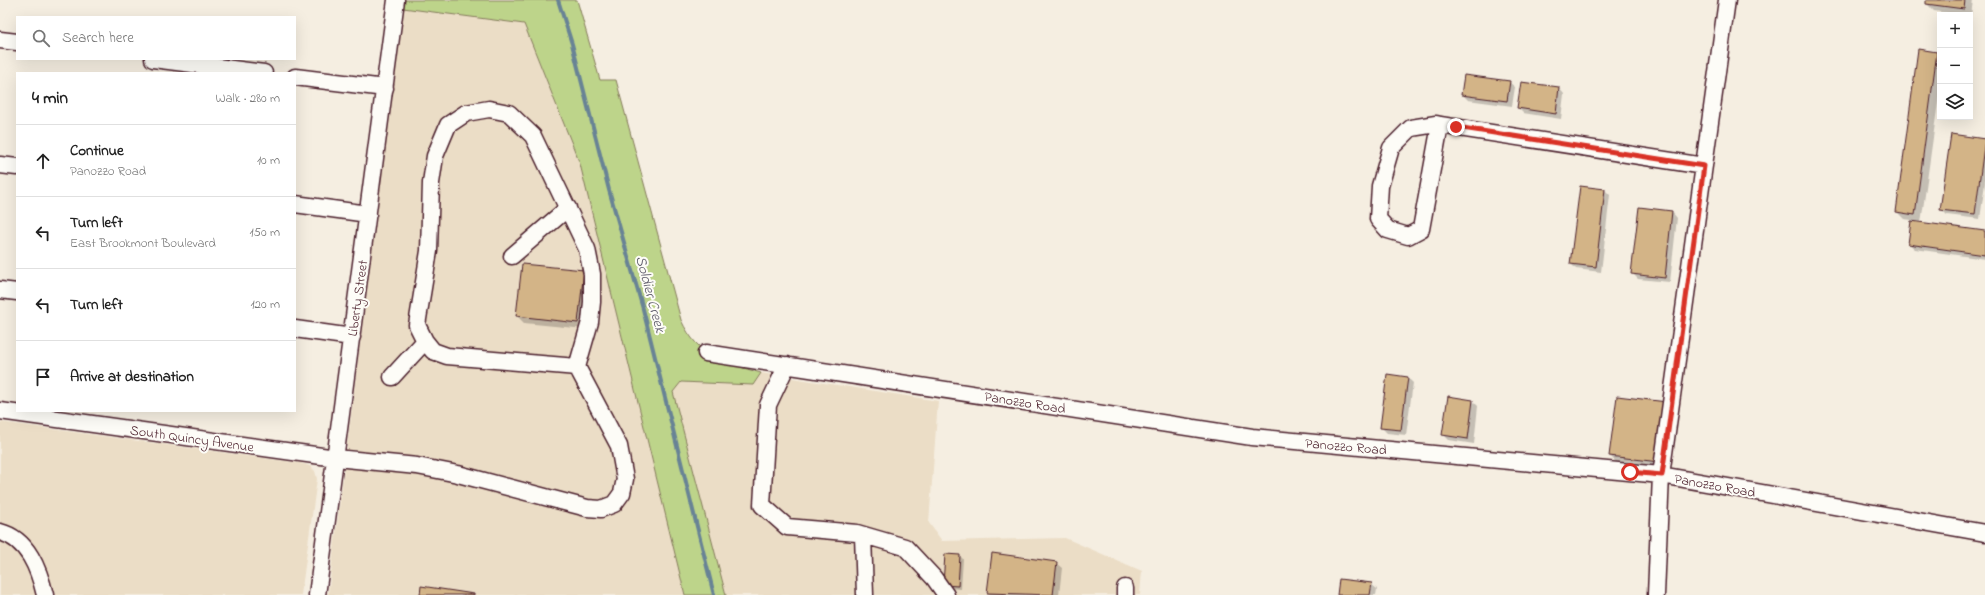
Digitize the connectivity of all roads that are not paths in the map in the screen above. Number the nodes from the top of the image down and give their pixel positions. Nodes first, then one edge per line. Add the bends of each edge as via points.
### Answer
1 (396, 0) edge
2 (1727, 0) edge
3 (0, 40) edge
4 (16, 42) edge
5 (161, 60) edge
6 (256, 72) edge
7 (296, 77) edge
8 (385, 88) junction
9 (1440, 125) junction
10 (0, 165) edge
11 (1704, 166) junction
12 (16, 167) edge
13 (296, 204) edge
14 (568, 208) junction
15 (368, 214) junction
16 (512, 256) dead end
17 (0, 290) edge
18 (16, 292) edge
19 (296, 329) edge
20 (352, 337) junction
21 (425, 341) junction
22 (706, 353) dead end
23 (787, 365) junction
24 (577, 367) junction
25 (392, 377) dead end
26 (0, 411) edge
27 (336, 458) junction
28 (1662, 475) junction
29 (0, 532) edge
30 (1985, 533) edge
31 (863, 535) junction
32 (45, 595) edge
33 (317, 595) edge
34 (864, 595) edge
35 (946, 595) edge
36 (1656, 595) edge

1 - 8 street, Liberty Street
2 - 11 street
3 - 4 street
5 - 6 street
7 - 8 street
8 - 15 street, Liberty Street
9 - 9 street via 1411,128 1391,148 1380,186 1378,219 1388,230 1408,236 1421,229
9 - 11 street
10 - 12 street
11 - 28 street
13 - 15 street
14 - 16 street
14 - 21 street via 533,136 509,114 489,109 474,111 466,113 448,125 436,156 431,183 429,251 417,325
14 - 24 street via 587,248 592,274 590,322
15 - 20 street, Liberty Street
17 - 18 street
19 - 20 street
20 - 27 street, Liberty Street
21 - 24 street via 432,351 447,356
21 - 25 street
22 - 23 street, Panozzo Road
23 - 28 street, Panozzo Road via 1252,437
23 - 31 street via 768,405 762,505 787,527
24 - 27 street, South Quincy Avenue via 620,446 625,479 622,493 614,504 601,509 587,508 458,474 417,466
26 - 27 street, South Quincy Avenue
27 - 33 street, Liberty Street
28 - 30 street, Panozzo Road
28 - 36 street
29 - 32 street via 23,544 31,557
31 - 34 street
31 - 35 street via 905,548 934,578

